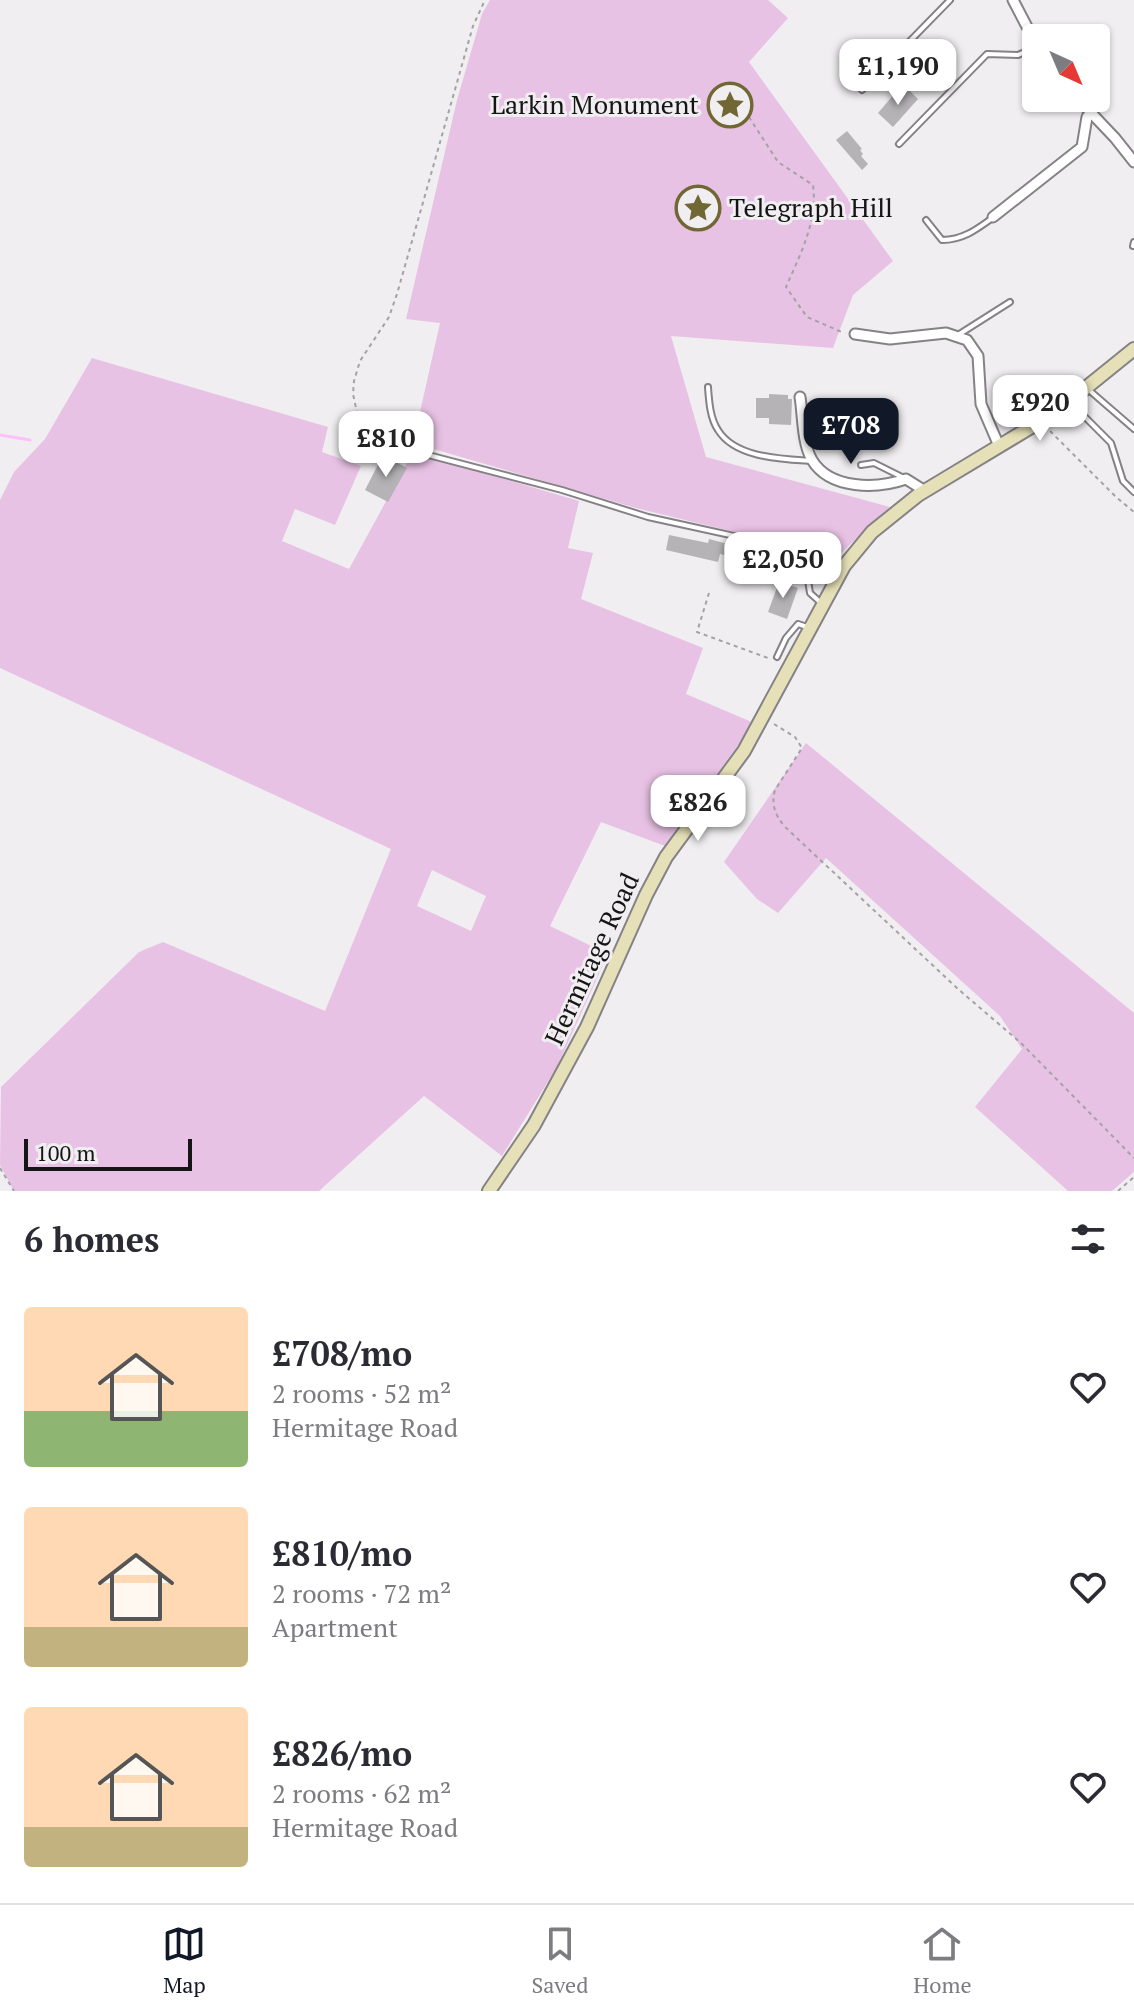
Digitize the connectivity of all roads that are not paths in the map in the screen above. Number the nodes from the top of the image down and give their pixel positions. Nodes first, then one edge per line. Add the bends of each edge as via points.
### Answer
1 (950, 0) edge
2 (1013, 0) edge
3 (1025, 24) edge
4 (1022, 53) edge
5 (862, 90) dead end
6 (1092, 113) joint
7 (899, 144) dead end
8 (1134, 162) edge
9 (993, 217) joint
10 (926, 220) dead end
11 (1010, 302) dead end
12 (855, 334) road end
13 (957, 336) junction
14 (1134, 349) edge
15 (708, 387) dead end
16 (1087, 388) junction
17 (800, 397) dead end
18 (1069, 402) junction
19 (1134, 429) edge
20 (390, 445) dead end
21 (999, 446) junction
22 (814, 461) junction
23 (861, 465) dead end
24 (906, 479) junction
25 (925, 491) junction
26 (1134, 492) edge
27 (844, 566) junction
28 (807, 574) dead end
29 (822, 604) junction
30 (809, 628) junction
31 (777, 657) road end
32 (489, 1191) edge

1 - 5 lane
2 - 3 street
4 - 7 lane via 987,54
6 - 8 street
6 - 9 street via 1082,147
9 - 10 lane via 950,240 942,240
11 - 13 lane
12 - 13 street via 890,339
13 - 21 street via 978,356 981,404
14 - 16 street, Hermitage Road
15 - 22 lane via 716,427 726,442 782,459
16 - 18 street, Hermitage Road
16 - 19 lane
17 - 22 street
18 - 21 street, Hermitage Road
18 - 26 lane via 1111,443 1123,481
20 - 27 lane
21 - 25 street, Hermitage Road
22 - 24 street via 841,481 885,485
23 - 24 lane via 874,463
24 - 25 street
25 - 27 street, Hermitage Road via 872,532
27 - 29 street, Hermitage Road
28 - 29 lane via 810,593
29 - 30 street, Hermitage Road
30 - 31 lane via 798,624
30 - 32 street, Hermitage Road via 744,751 666,857 587,1027 534,1125

